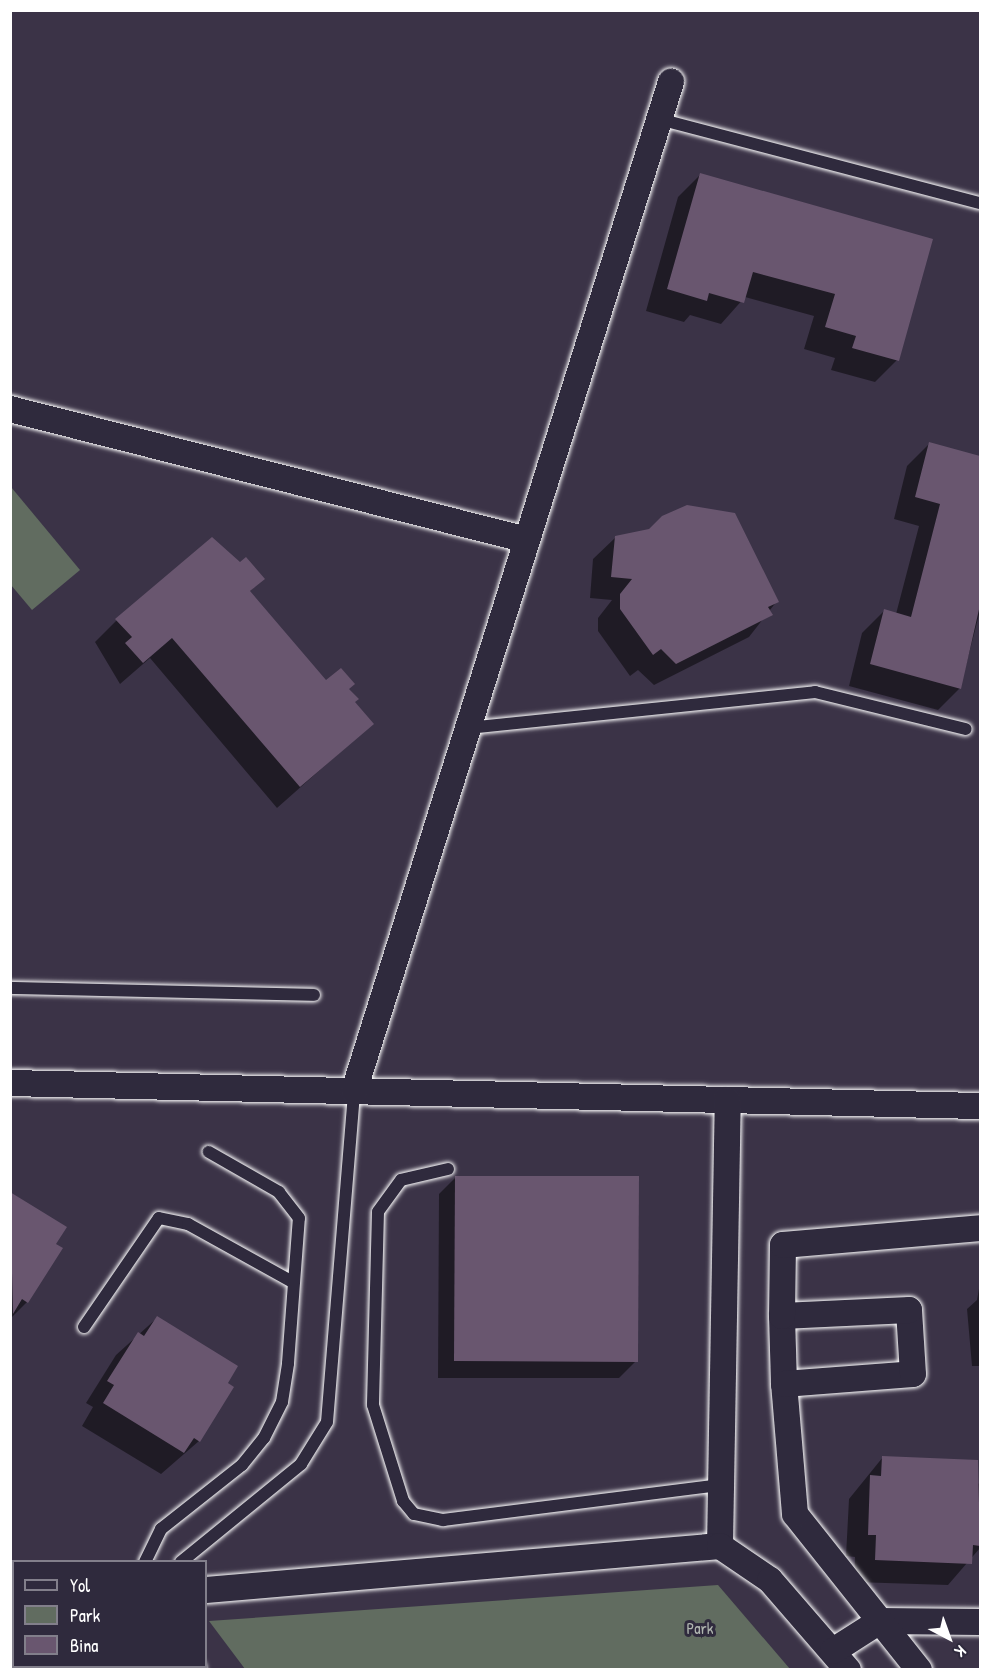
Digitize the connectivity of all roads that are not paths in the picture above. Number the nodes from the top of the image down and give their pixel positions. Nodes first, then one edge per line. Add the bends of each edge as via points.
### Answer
1 (671, 82) dead end
2 (659, 119) junction
3 (981, 203) edge
4 (10, 409) edge
5 (527, 540) junction
6 (468, 728) junction
7 (966, 729) dead end
8 (10, 988) edge
9 (314, 995) dead end
10 (10, 1083) edge
11 (354, 1091) junction
12 (728, 1100) junction
13 (981, 1106) edge
14 (209, 1152) dead end
15 (448, 1169) dead end
16 (981, 1228) edge
17 (291, 1281) junction
18 (782, 1316) junction
19 (84, 1327) dead end
20 (784, 1384) junction
21 (719, 1485) junction
22 (720, 1546) junction
23 (145, 1560) edge
24 (183, 1560) edge
25 (207, 1590) edge
26 (880, 1622) junction
27 (981, 1622) edge
28 (841, 1660) edge
29 (919, 1670) edge

1 - 2 street
2 - 3 lane
2 - 5 street
4 - 5 street
5 - 6 street
6 - 7 lane via 815,692
6 - 11 street
8 - 9 lane
10 - 11 street
11 - 12 street
11 - 24 lane via 327,1422 301,1464
12 - 13 street
12 - 21 street
14 - 17 lane via 279,1192 299,1218
15 - 21 lane via 401,1180 378,1212 373,1405 402,1501 423,1518 444,1520
16 - 18 street via 783,1245
17 - 19 lane via 188,1224 159,1218
17 - 23 lane via 284,1392 264,1438 242,1465 162,1529
18 - 20 street
18 - 20 street via 909,1310 913,1374
20 - 26 street via 795,1514
21 - 22 street
22 - 25 street
22 - 28 street via 770,1580
26 - 27 street
26 - 28 street
26 - 29 street

